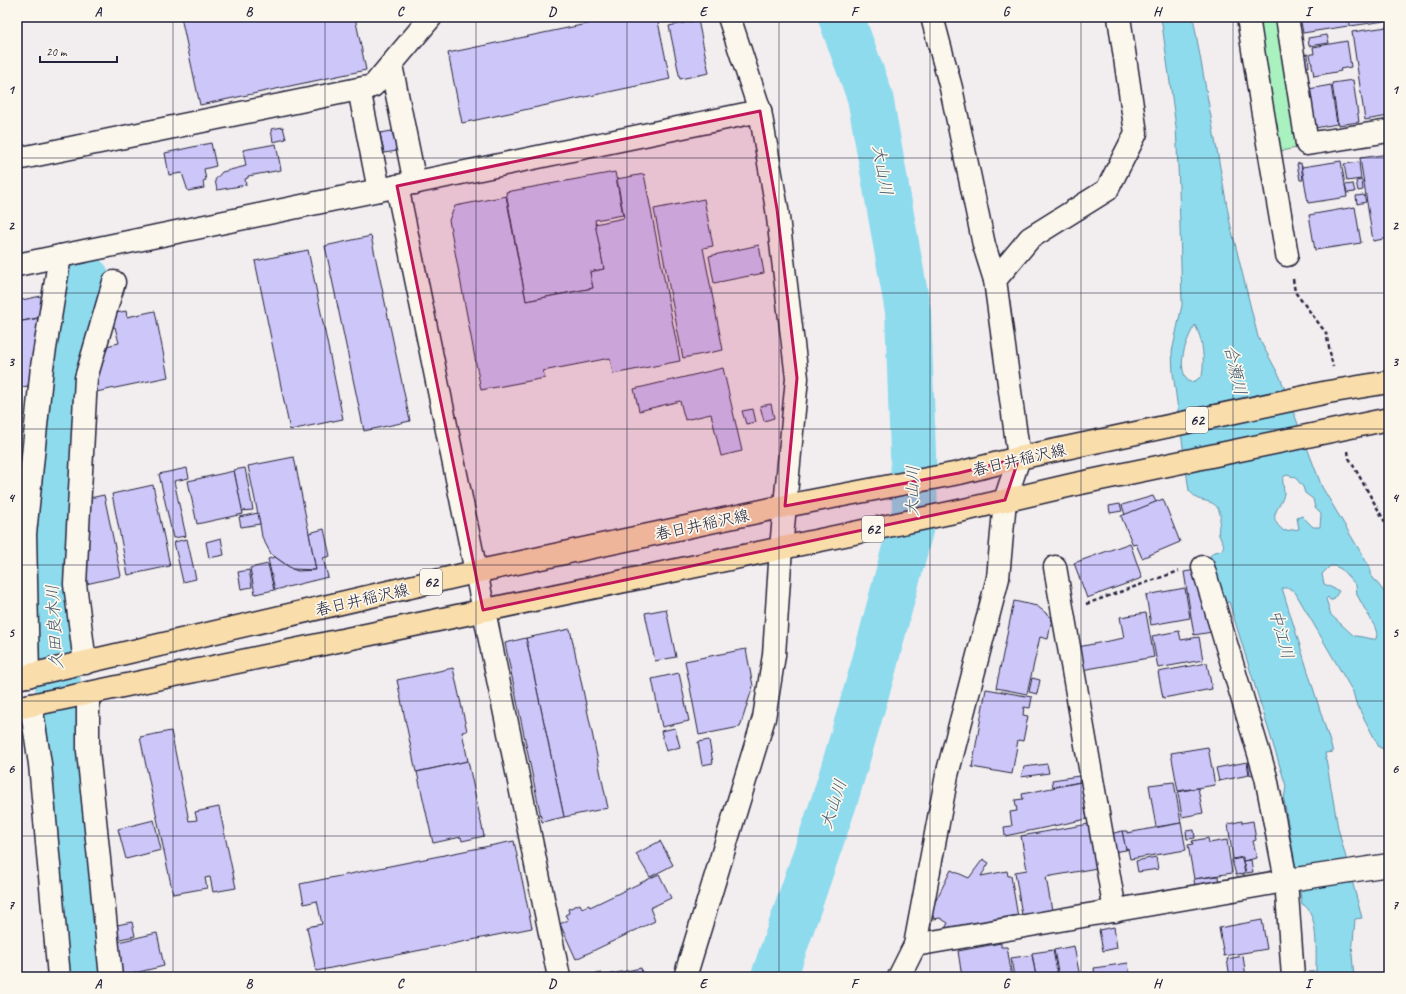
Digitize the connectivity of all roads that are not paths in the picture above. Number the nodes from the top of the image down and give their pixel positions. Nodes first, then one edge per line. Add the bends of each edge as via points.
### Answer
1 (431, 17) edge
2 (729, 17) edge
3 (932, 17) edge
4 (1119, 17) edge
5 (1248, 17) edge
6 (1287, 17) edge
7 (391, 65) junction
8 (359, 88) junction
9 (760, 111) junction
10 (1389, 131) edge
11 (17, 159) edge
12 (397, 186) junction
13 (1288, 255) road end
14 (60, 256) junction
15 (17, 265) edge
16 (995, 280) junction
17 (114, 282) dead end
18 (1389, 382) edge
19 (1389, 419) edge
20 (1019, 458) junction
21 (1005, 500) junction
22 (785, 506) junction
23 (781, 548) junction
24 (1055, 566) dead end
25 (1203, 567) road end
26 (475, 572) junction
27 (483, 610) junction
28 (82, 664) junction
29 (27, 676) edge
30 (85, 693) junction
31 (29, 705) edge
32 (1389, 865) edge
33 (1290, 880) junction
34 (1115, 911) junction
35 (915, 945) junction
36 (59, 977) edge
37 (111, 977) edge
38 (559, 977) edge
39 (685, 977) edge
40 (899, 977) edge
41 (1293, 977) edge

1 - 7 street
2 - 9 street
3 - 16 street via 951,88 984,245
4 - 16 street via 1136,133 1107,190 1030,238
5 - 13 street
6 - 10 street via 1307,144
7 - 8 street via 373,86
7 - 12 street
8 - 11 street
8 - 12 street
9 - 12 street
9 - 22 street via 777,209 797,378
12 - 14 street
12 - 26 street
14 - 15 street
14 - 29 street via 42,367 25,534
16 - 20 street
17 - 28 street via 86,378 74,584
18 - 20 main road, 春日井稲沢線 / 62
19 - 21 main road, 62
20 - 21 street
20 - 22 main road, 春日井稲沢線 / 62 via 959,473
21 - 23 main road, 62
21 - 35 street via 998,578 946,775
22 - 23 street
22 - 26 main road, 春日井稲沢線 / 62
23 - 27 main road, 62
23 - 39 street via 774,655 764,718
24 - 34 street
25 - 33 street via 1266,777
26 - 27 street
26 - 28 main road, 春日井稲沢線 / 62
27 - 30 main road, 62
27 - 38 street
28 - 29 main road, 春日井稲沢線 / 62
30 - 31 main road, 62
30 - 37 street via 88,751
31 - 36 street via 40,764
32 - 33 street
33 - 34 street
33 - 41 street
34 - 35 street
35 - 40 street

